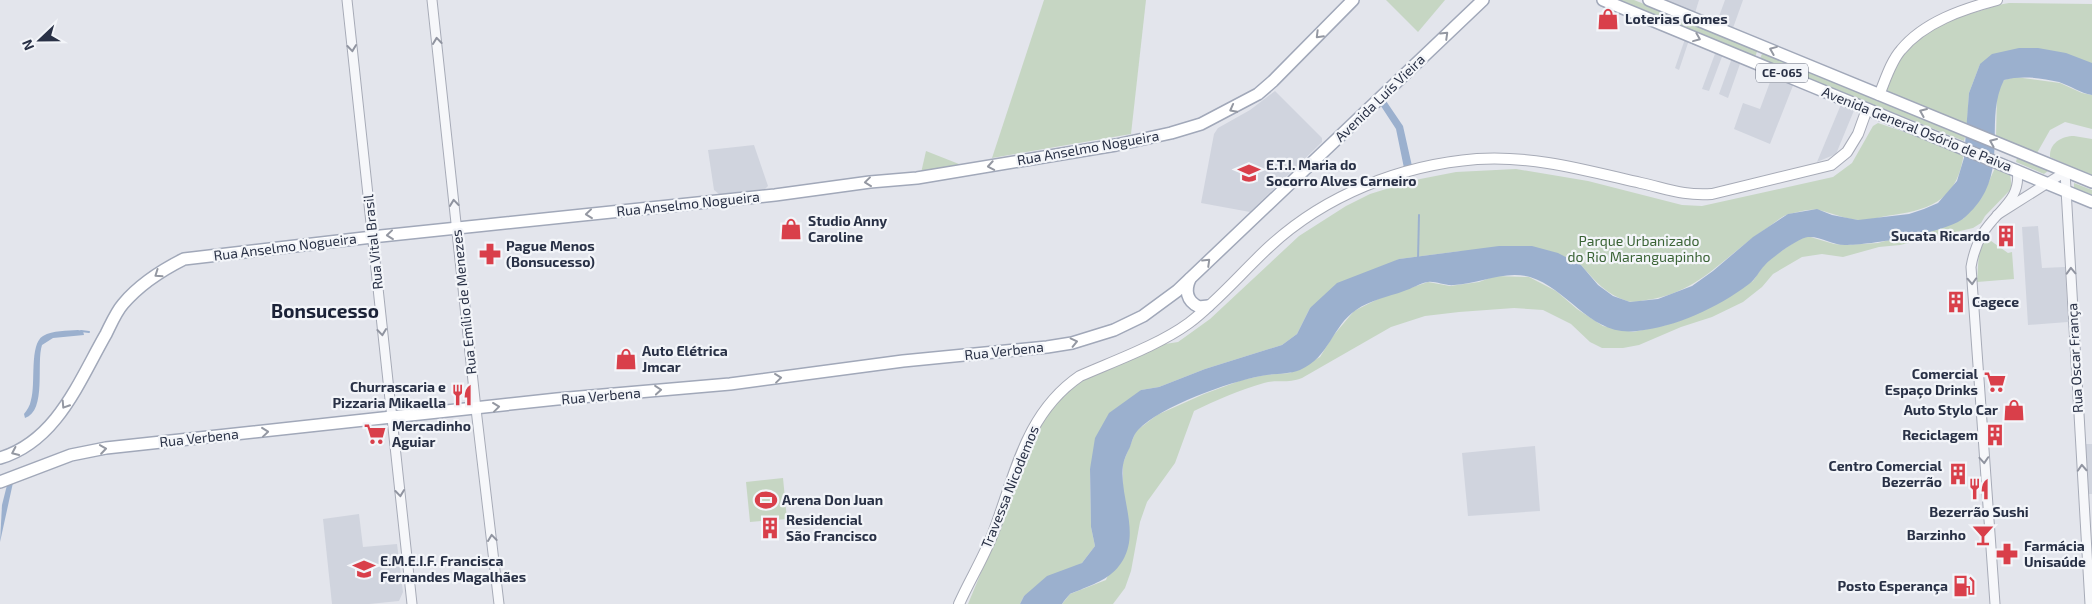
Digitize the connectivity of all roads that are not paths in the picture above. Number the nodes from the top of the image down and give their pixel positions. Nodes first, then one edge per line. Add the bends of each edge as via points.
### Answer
1 (347, 0) edge
2 (432, 0) edge
3 (1353, 0) edge
4 (1482, 0) edge
5 (1603, 0) edge
6 (1649, 0) edge
7 (1997, 0) edge
8 (1879, 95) junction
9 (1867, 109) junction
10 (2014, 169) junction
11 (2065, 172) junction
12 (2092, 182) edge
13 (2047, 183) junction
14 (2067, 192) junction
15 (2092, 202) edge
16 (1997, 215) junction
17 (456, 228) junction
18 (372, 236) junction
19 (1190, 278) junction
20 (1208, 306) junction
21 (1143, 316) joint
22 (476, 409) junction
23 (392, 418) junction
24 (0, 458) edge
25 (0, 482) edge
26 (412, 604) edge
27 (499, 604) edge
28 (959, 604) edge
29 (1995, 604) edge
30 (2090, 604) edge

1 -> 18 street, Rua Vital Brasil
17 -> 2 street, Rua Emílio de Menezes
3 -> 17 main road, Rua Anselmo Nogueira via 1258,94 1201,124 1170,133 917,178
19 -> 4 main road, Avenida Luís Vieira
5 -> 9 main road, Avenida General Osório de Paiva / CE-065
8 -> 6 main road, Avenida General Osório de Paiva / CE-065
7 - 8 main road via 1934,23 1917,35 1900,51
11 -> 8 main road, Avenida General Osório de Paiva / CE-065
9 - 10 main road, Avenida General Osório de Paiva / CE-065
9 - 20 main road, Travessa Nicodemos via 1847,152 1836,162 1812,171 1712,194 1692,196 1587,170 1523,159 1478,159 1401,172 1365,185 1318,210 1270,246
10 - 13 main road, Avenida General Osório de Paiva / CE-065
10 - 16 street via 2019,180 2017,191
11 - 12 main road, Avenida General Osório de Paiva / CE-065
11 - 13 street
11 - 14 street, Rua Oscar França
13 - 14 main road, Avenida General Osório de Paiva / CE-065
13 - 16 street
14 - 15 main road, Avenida General Osório de Paiva / CE-065
30 -> 14 street, Rua Oscar França
16 -> 29 street via 1982,234 1971,267
17 -> 18 main road, Rua Anselmo Nogueira
17 - 22 street, Rua Emílio de Menezes
18 -> 23 street, Rua Vital Brasil
18 -> 24 main road, Rua Anselmo Nogueira via 184,259 173,264 122,305 48,430 29,445
19 - 20 main road via 1186,288 1190,300 1199,307
19 - 21 main road, Avenida Luís Vieira
20 - 28 main road, Travessa Nicodemos via 1178,330 1080,376 1049,404 1035,424 1009,483 995,529
22 -> 21 main road, Rua Verbena via 730,384 904,361 1046,347 1094,337
22 - 23 main road, Rua Verbena
27 -> 22 street, Rua Emílio de Menezes
25 -> 23 main road, Rua Verbena via 71,455 106,448
23 -> 26 street, Rua Vital Brasil

